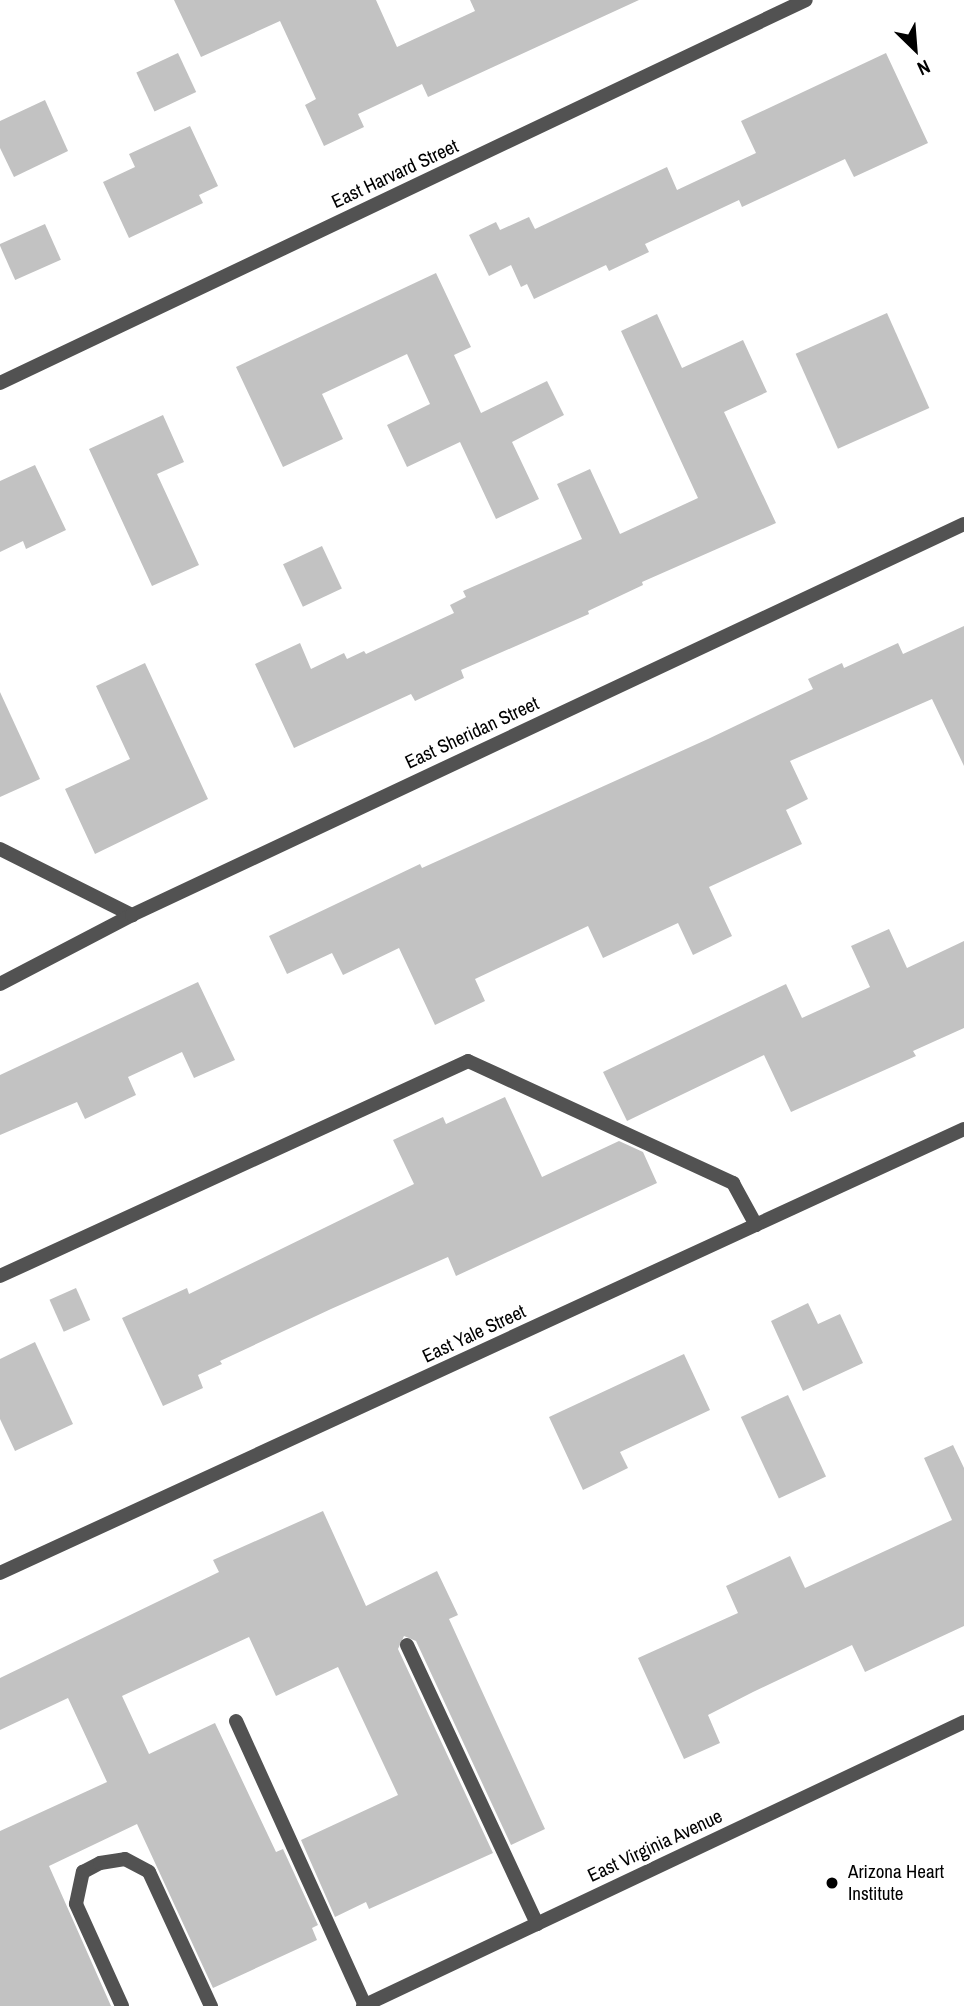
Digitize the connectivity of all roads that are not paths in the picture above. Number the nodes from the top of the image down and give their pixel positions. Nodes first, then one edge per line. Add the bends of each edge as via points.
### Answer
1 (806, 0) edge
2 (0, 383) edge
3 (964, 524) edge
4 (0, 849) edge
5 (132, 915) junction
6 (0, 984) edge
7 (964, 1129) edge
8 (756, 1225) junction
9 (0, 1276) edge
10 (0, 1573) edge
11 (407, 1645) dead end
12 (236, 1721) dead end
13 (964, 1722) edge
14 (537, 1924) junction
15 (122, 2006) edge
16 (211, 2006) edge
17 (364, 2006) edge

1 - 2 street, East Harvard Street
3 - 5 street, East Sheridan Street
4 - 5 street
5 - 6 street, East Sheridan Street
7 - 8 street, East Yale Street
8 - 9 street via 733,1182 468,1061
8 - 10 street, East Yale Street
11 - 14 street
12 - 17 street
13 - 14 street, East Virginia Avenue
14 - 17 street, East Virginia Avenue
15 - 16 street via 76,1904 83,1872 100,1863 125,1859 149,1872

